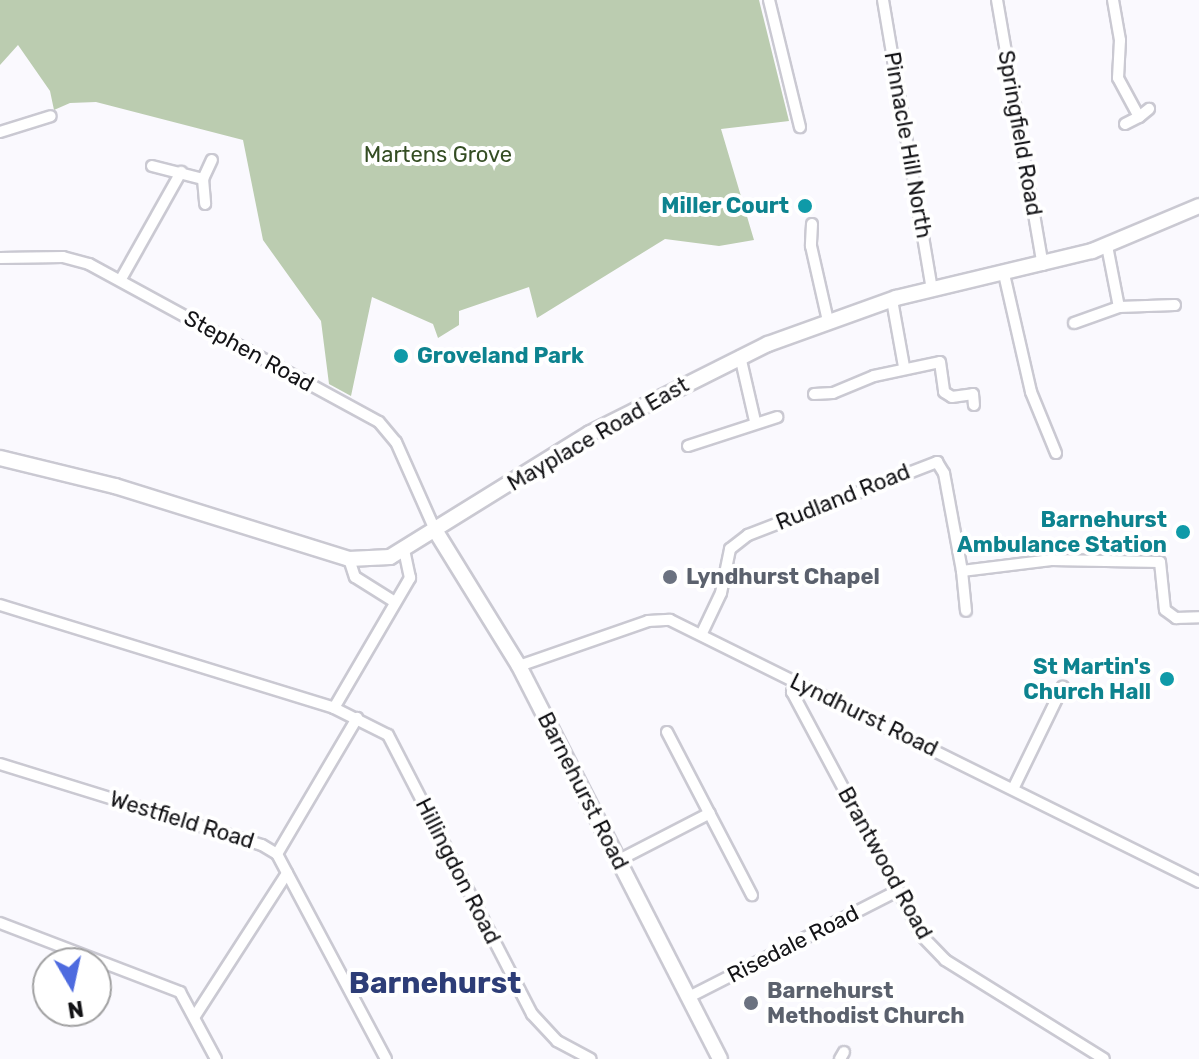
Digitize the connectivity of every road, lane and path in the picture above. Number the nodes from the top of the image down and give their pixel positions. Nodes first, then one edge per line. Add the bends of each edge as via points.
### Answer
1 (769, 0) edge
2 (883, 0) edge
3 (997, 0) edge
4 (1113, 0) edge
5 (1149, 109) dead end
6 (51, 116) dead end
7 (1139, 117) junction
8 (1125, 124) dead end
9 (800, 127) dead end
10 (0, 132) edge
11 (212, 160) dead end
12 (152, 166) dead end
13 (181, 172) junction
14 (203, 179) junction
15 (205, 204) dead end
16 (1199, 206) edge
17 (812, 224) dead end
18 (1107, 246) junction
19 (0, 258) edge
20 (1043, 265) junction
21 (1004, 274) junction
22 (121, 279) junction
23 (932, 290) junction
24 (892, 300) junction
25 (1175, 305) dead end
26 (1119, 307) junction
27 (828, 321) junction
28 (1074, 323) dead end
29 (740, 356) junction
30 (904, 367) junction
31 (814, 394) dead end
32 (974, 405) dead end
33 (777, 417) dead end
34 (755, 421) junction
35 (688, 446) dead end
36 (1056, 453) dead end
37 (0, 458) edge
38 (435, 530) junction
39 (404, 550) junction
40 (349, 559) junction
41 (962, 571) junction
42 (395, 602) junction
43 (0, 605) edge
44 (966, 611) dead end
45 (1199, 617) edge
46 (702, 633) junction
47 (519, 666) junction
48 (796, 681) junction
49 (1063, 686) dead end
50 (334, 708) junction
51 (357, 718) junction
52 (667, 732) dead end
53 (0, 764) edge
54 (1013, 789) junction
55 (710, 813) junction
56 (277, 854) junction
57 (619, 860) junction
58 (287, 873) junction
59 (1199, 882) edge
60 (897, 891) junction
61 (752, 895) dead end
62 (0, 923) edge
63 (689, 997) junction
64 (195, 1016) junction
65 (716, 1057) edge
66 (216, 1059) edge
67 (386, 1059) edge
68 (591, 1059) edge
69 (1104, 1059) edge

1 - 9 street
2 - 23 street, Pinnacle Hill North
3 - 20 street, Springfield Road
4 - 7 street via 1120,40 1118,78
5 - 7 street
6 - 10 street
7 - 8 street
11 - 14 street
12 - 13 street
13 - 14 street
13 - 22 street
14 - 15 street
16 - 18 street, Mayplace Road East
17 - 27 street via 811,246
18 - 20 street, Mayplace Road East
18 - 26 street
19 - 22 street, Stephen Road via 63,257
20 - 21 street, Mayplace Road East
21 - 23 street, Mayplace Road East
21 - 36 street via 1031,392
22 - 38 street, Stephen Road via 389,428
23 - 24 street, Mayplace Road East
24 - 27 street, Mayplace Road East
24 - 30 street
25 - 26 street
26 - 28 street
27 - 29 street, Mayplace Road East
29 - 34 street
29 - 38 street, Mayplace Road East via 590,433
30 - 31 street via 833,393
30 - 32 street via 940,362 944,392 952,397 973,394
33 - 34 street
34 - 35 street
37 - 40 street, Mayplace Road East via 115,486
38 - 39 street, Mayplace Road East
38 - 47 street, Barnehurst Road
39 - 40 street, Mayplace Road East via 370,561
39 - 42 street via 411,570
40 - 42 street via 355,577
41 - 44 street, Rudland Road
41 - 45 street via 1051,560 1160,562 1165,610 1176,618
41 - 46 street, Rudland Road via 944,473 937,462 926,463 739,542 730,549 721,593
42 - 50 street
43 - 50 street
46 - 47 street, Lyndhurst Road via 670,620 648,621
46 - 48 street, Lyndhurst Road
47 - 57 street, Barnehurst Road
48 - 54 street, Lyndhurst Road
48 - 60 street, Brantwood Road via 792,692
49 - 54 street
50 - 51 street, Hillingdon Road
51 - 56 street
51 - 68 street, Hillingdon Road via 388,735 532,1014 557,1041
52 - 55 street
53 - 56 street, Westfield Road
54 - 59 street, Lyndhurst Road
55 - 57 street
55 - 61 street
56 - 58 street, Westfield Road
57 - 63 street, Barnehurst Road
58 - 64 street
58 - 67 street, Westfield Road
60 - 63 street, Risedale Road
60 - 69 street, Brantwood Road via 923,937 945,960
62 - 64 street via 180,992
63 - 65 street, Barnehurst Road
64 - 66 street

